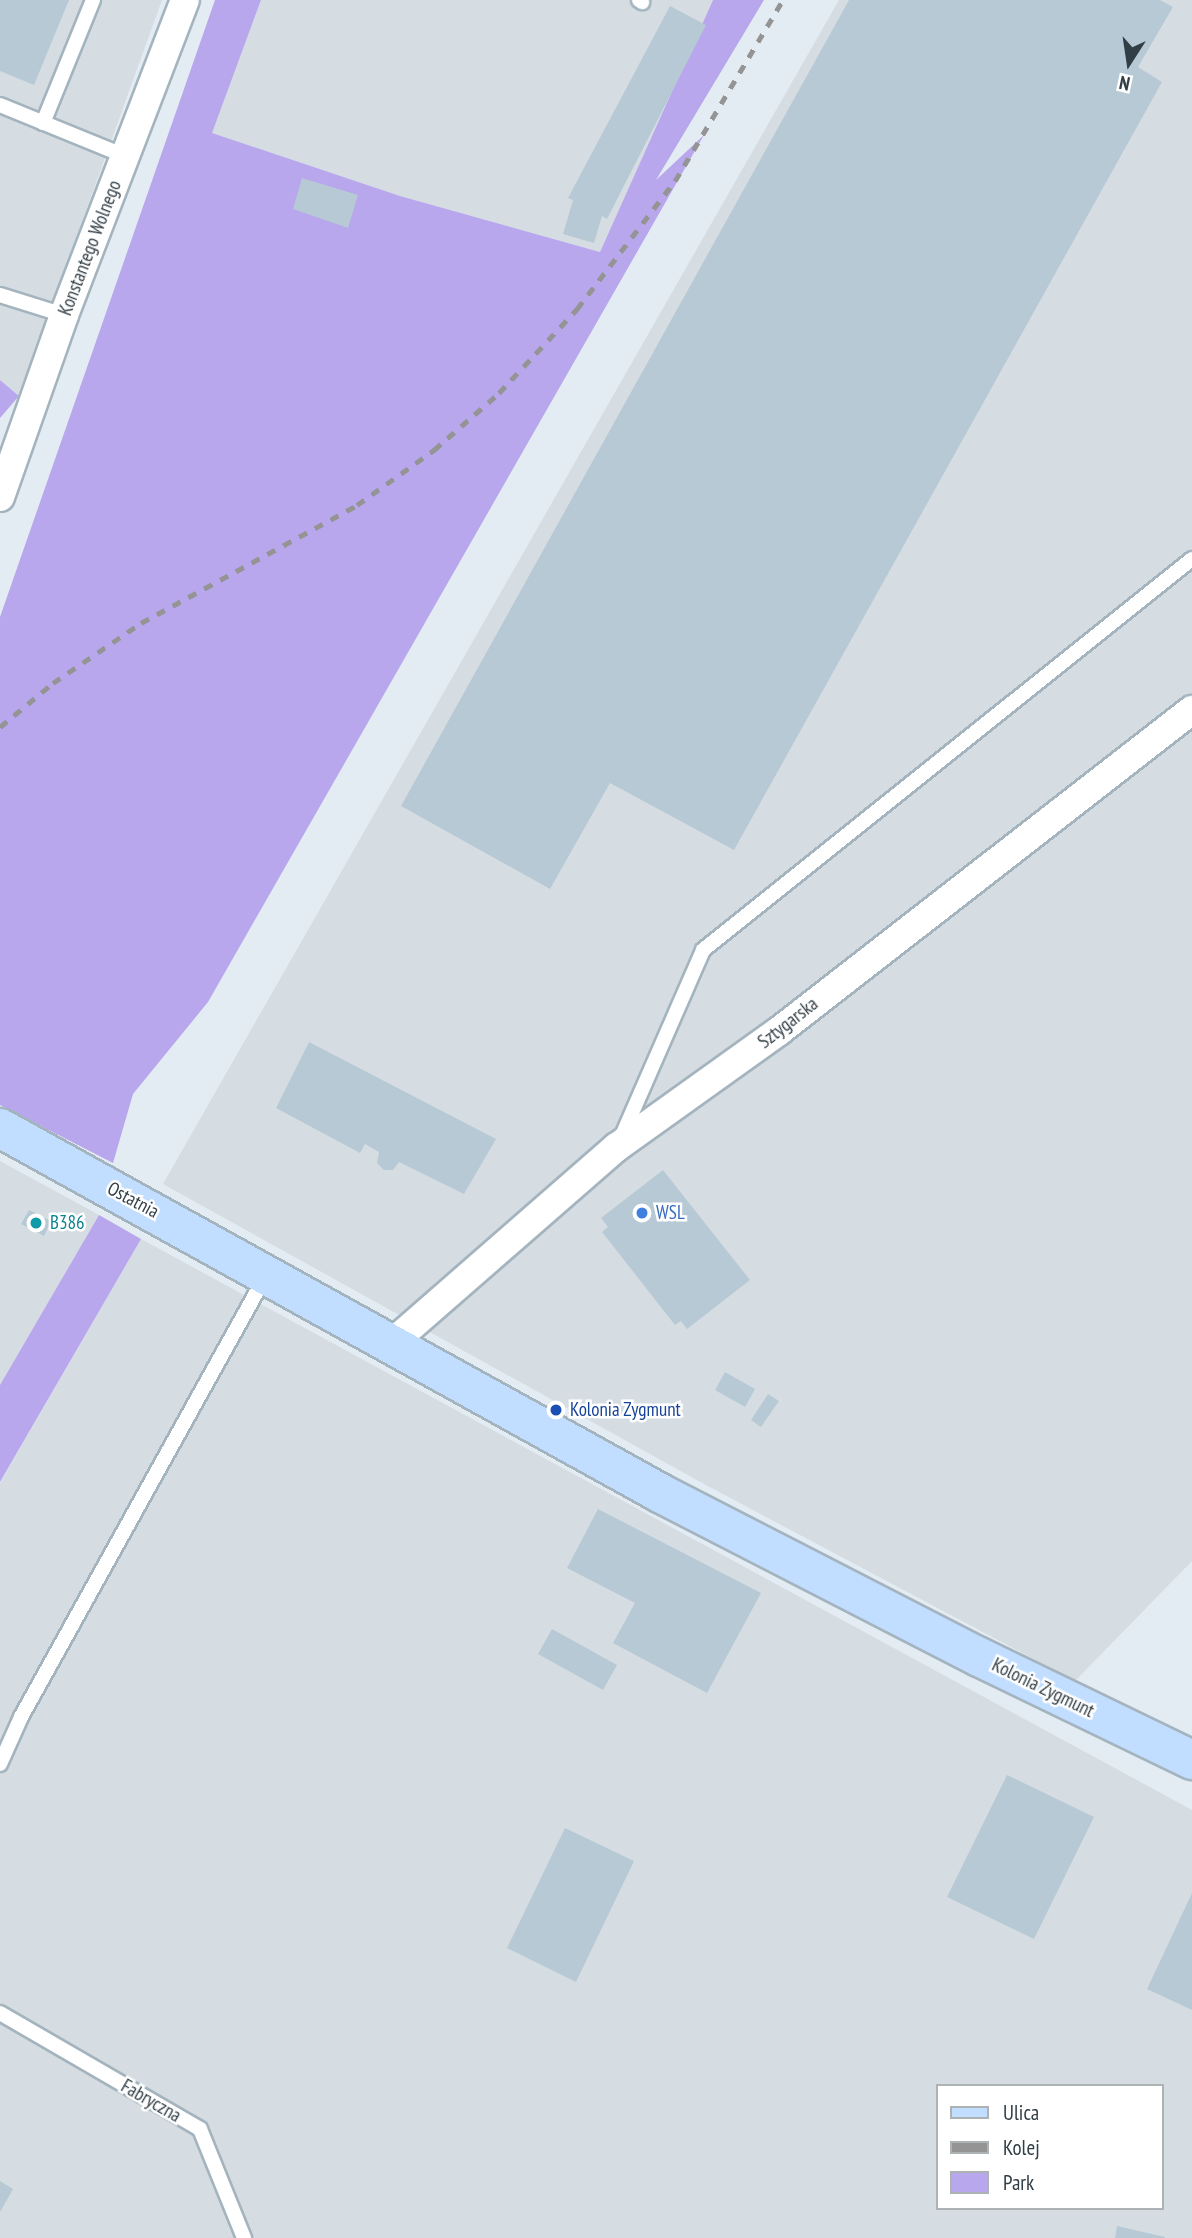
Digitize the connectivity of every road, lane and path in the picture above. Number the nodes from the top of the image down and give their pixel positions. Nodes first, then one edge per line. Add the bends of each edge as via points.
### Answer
1 (93, 0) edge
2 (185, 0) edge
3 (0, 105) edge
4 (43, 123) junction
5 (125, 156) junction
6 (0, 295) edge
7 (64, 315) junction
8 (0, 497) edge
9 (1192, 559) edge
10 (1192, 710) edge
11 (0, 1128) edge
12 (617, 1147) junction
13 (267, 1273) junction
14 (392, 1343) junction
15 (1192, 1760) edge
16 (0, 1764) edge
17 (0, 2013) edge
18 (244, 2238) edge

1 - 4 lane
2 - 5 street, Konstantego Wolnego
3 - 4 lane
4 - 5 lane
5 - 7 street, Konstantego Wolnego
6 - 7 lane
7 - 8 street, Konstantego Wolnego
9 - 12 lane via 703,950
10 - 12 street, Sztygarska via 779,1031
11 - 13 street, Ostatnia
12 - 14 street, Sztygarska
13 - 14 street, Kolonia Zygmunt
13 - 16 lane via 21,1717
14 - 15 street, Kolonia Zygmunt via 673,1499
17 - 18 lane, Fabryczna via 200,2129

